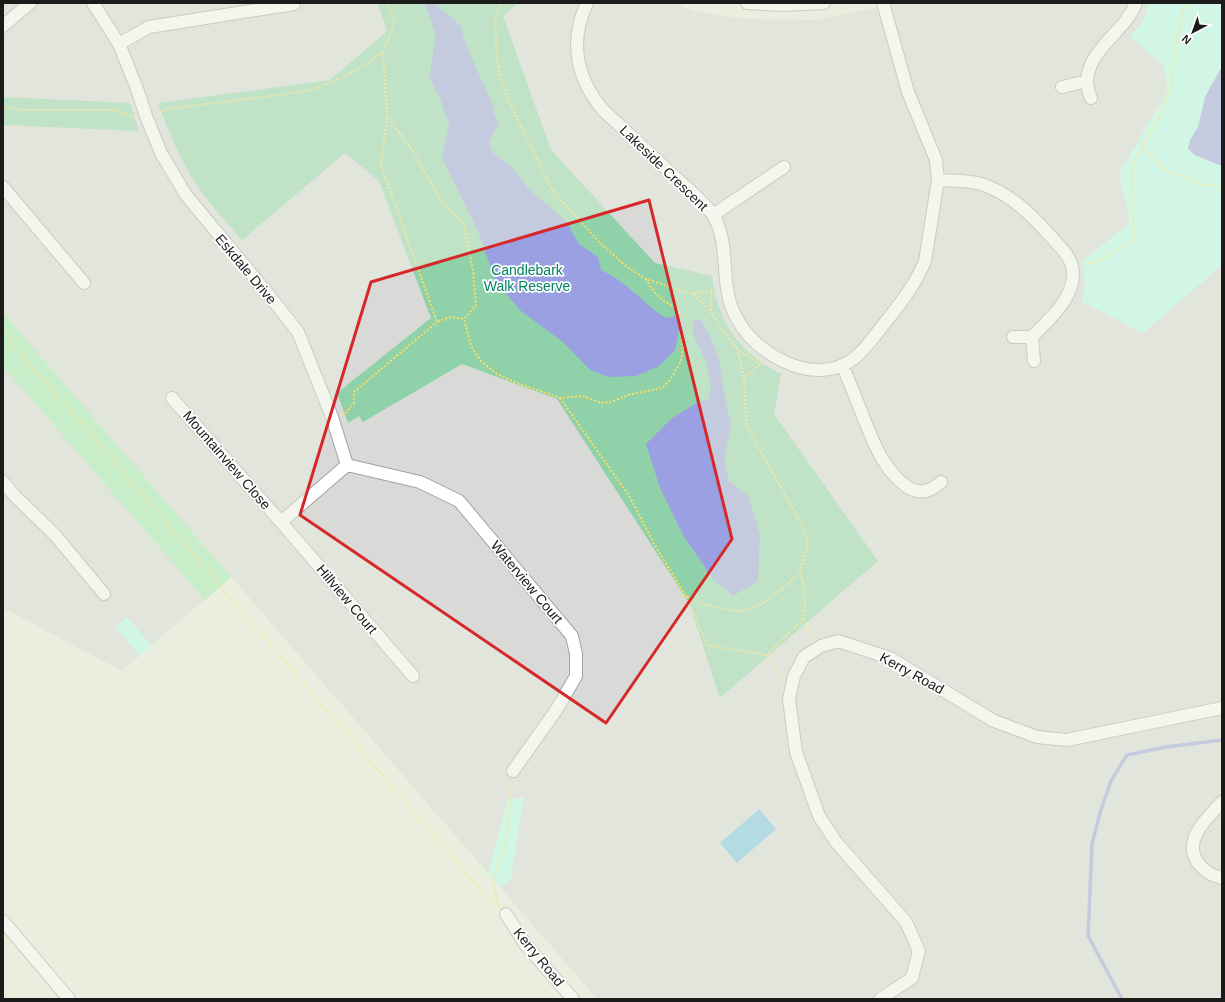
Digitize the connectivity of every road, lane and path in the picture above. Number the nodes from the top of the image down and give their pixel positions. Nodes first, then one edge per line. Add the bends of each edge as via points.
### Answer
1 (30, 3) edge
2 (93, 3) edge
3 (294, 3) edge
4 (387, 3) edge
5 (500, 3) edge
6 (587, 3) edge
7 (747, 3) edge
8 (824, 3) edge
9 (883, 3) edge
10 (1136, 3) edge
11 (1185, 3) edge
12 (3, 26) edge
13 (119, 44) junction
14 (383, 52) junction
15 (1087, 81) junction
16 (1062, 87) dead end
17 (1091, 98) dead end
18 (3, 107) edge
19 (146, 116) junction
20 (387, 116) junction
21 (1142, 147) junction
22 (784, 167) dead end
23 (938, 180) junction
24 (1222, 186) edge
25 (3, 187) edge
26 (713, 215) junction
27 (1072, 266) junction
28 (646, 279) junction
29 (84, 283) dead end
30 (693, 294) junction
31 (711, 312) junction
32 (464, 319) junction
33 (437, 322) junction
34 (3, 330) edge
35 (1013, 337) dead end
36 (1032, 337) junction
37 (738, 350) junction
38 (780, 360) junction
39 (1034, 361) dead end
40 (760, 364) junction
41 (843, 366) junction
42 (744, 379) junction
43 (172, 398) dead end
44 (560, 398) junction
45 (332, 417) junction
46 (347, 465) junction
47 (3, 482) edge
48 (941, 482) dead end
49 (281, 522) junction
50 (800, 572) junction
51 (104, 594) dead end
52 (685, 595) junction
53 (803, 619) junction
54 (815, 650) junction
55 (767, 656) junction
56 (413, 676) dead end
57 (793, 680) junction
58 (1222, 708) edge
59 (513, 771) joint
60 (1222, 802) edge
61 (1222, 878) edge
62 (498, 904) junction
63 (506, 914) joint
64 (3, 921) edge
65 (69, 999) edge
66 (573, 999) edge
67 (880, 999) edge

1 - 12 street
2 - 13 street, Eskdale Drive
3 - 13 street via 149,27
4 - 14 path via 395,22
5 - 28 path via 495,20 501,80 552,190 611,254
6 - 26 street, Lakeside Crescent via 579,23 577,46 580,69 592,96 604,111
7 - 8 street via 782,6
9 - 23 street, Lakeside Crescent via 908,92 936,160
10 - 15 street via 1119,29 1098,52
11 - 21 path via 1174,52 1172,85 1158,120
13 - 19 street, Eskdale Drive
14 - 19 path via 350,74 309,91 168,109
14 - 20 path
15 - 16 street
15 - 17 street
18 - 19 path via 24,110 116,110 137,119
19 - 45 street, Eskdale Drive via 161,153 186,196 298,332
20 - 32 path via 414,154 442,202 463,222 473,270 476,305
20 - 33 path via 380,165
21 - 24 path via 1167,170 1199,184
21 - 27 path via 1132,167 1134,239 1100,261
22 - 26 street
23 - 27 street via 981,184 1008,198 1034,218 1067,255
23 - 41 street, Lakeside Crescent via 921,272 908,293 863,350
25 - 29 street
26 - 38 street, Lakeside Crescent via 721,235 727,292 734,313 753,340
27 - 36 street via 1073,274 1066,300
28 - 30 path
28 - 44 path via 661,299 679,310 683,348 680,363 670,380 662,388 611,402 601,403 582,396
30 - 31 path
30 - 31 path via 711,290
31 - 37 path
32 - 33 path via 450,316
32 - 44 path via 470,346 481,361 497,374
33 - 45 path via 354,392 354,403 345,414
34 - 62 path via 19,352 486,895
35 - 36 street
36 - 39 street
37 - 40 path
37 - 42 path
38 - 40 path via 777,364
38 - 41 street, Lakeside Crescent via 816,371
40 - 42 path
41 - 48 street via 872,438 891,473 919,492 933,489
42 - 50 path via 746,420 750,432 805,532 808,542
43 - 49 street, Mountainview Close
44 - 52 path via 630,497
45 - 46 street, Eskdale Drive
46 - 49 street
46 - 59 street, Waterview Court via 420,482 460,501 572,636 576,654 576,676 557,709
47 - 51 street via 55,535
49 - 56 street, Hillview Court
50 - 52 path via 771,597 747,610 718,608
50 - 53 path via 804,586
52 - 55 path via 708,645
53 - 54 path
53 - 55 path
54 - 57 street, Kerry Road via 804,657
54 - 58 street, Kerry Road via 838,641 890,658 994,721 1037,736 1067,740
55 - 57 path via 778,678
57 - 67 street, Kerry Road via 789,699 796,752 819,816 836,842 906,922 919,951 912,978
59 - 62 path via 506,842 493,879
60 - 61 street via 1199,828 1194,837 1193,847 1201,867
62 - 63 path
63 - 66 street, Kerry Road via 525,944
64 - 65 street

